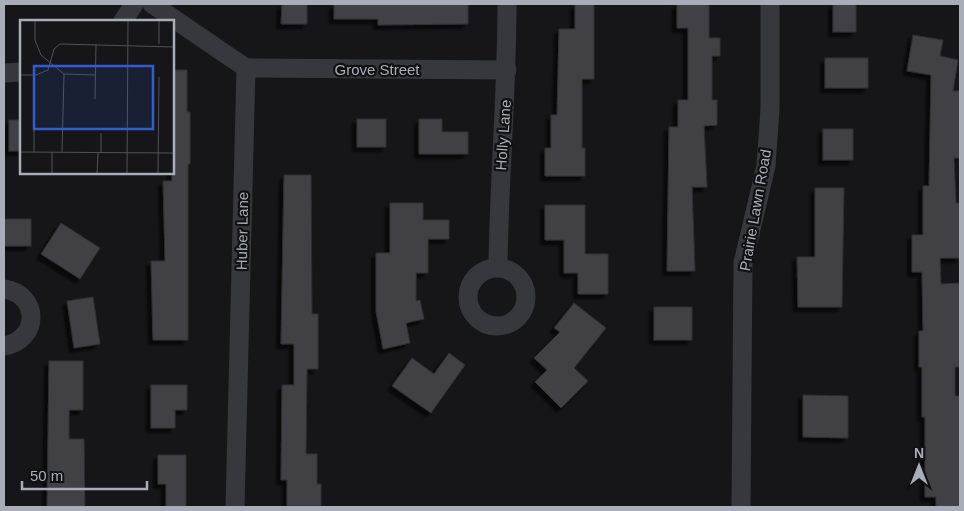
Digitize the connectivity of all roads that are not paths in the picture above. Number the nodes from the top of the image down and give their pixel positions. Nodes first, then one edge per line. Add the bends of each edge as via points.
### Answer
1 (134, 4) edge
2 (152, 4) edge
3 (507, 4) edge
4 (770, 4) edge
5 (124, 20) edge
6 (246, 68) junction
7 (507, 70) junction
8 (20, 72) edge
9 (4, 74) edge
10 (498, 267) dead end
11 (4, 289) edge
12 (4, 346) edge
13 (236, 507) edge
14 (741, 507) edge

1 - 5 street
2 - 6 street
3 - 7 street, Holly Lane
4 - 14 street, Prairie Lawn Road via 770,109 766,166 743,263
6 - 7 street, Grove Street
6 - 13 street, Huber Lane
7 - 10 street, Holly Lane via 499,184
8 - 9 street
11 - 12 street via 26,300 31,317 26,334

